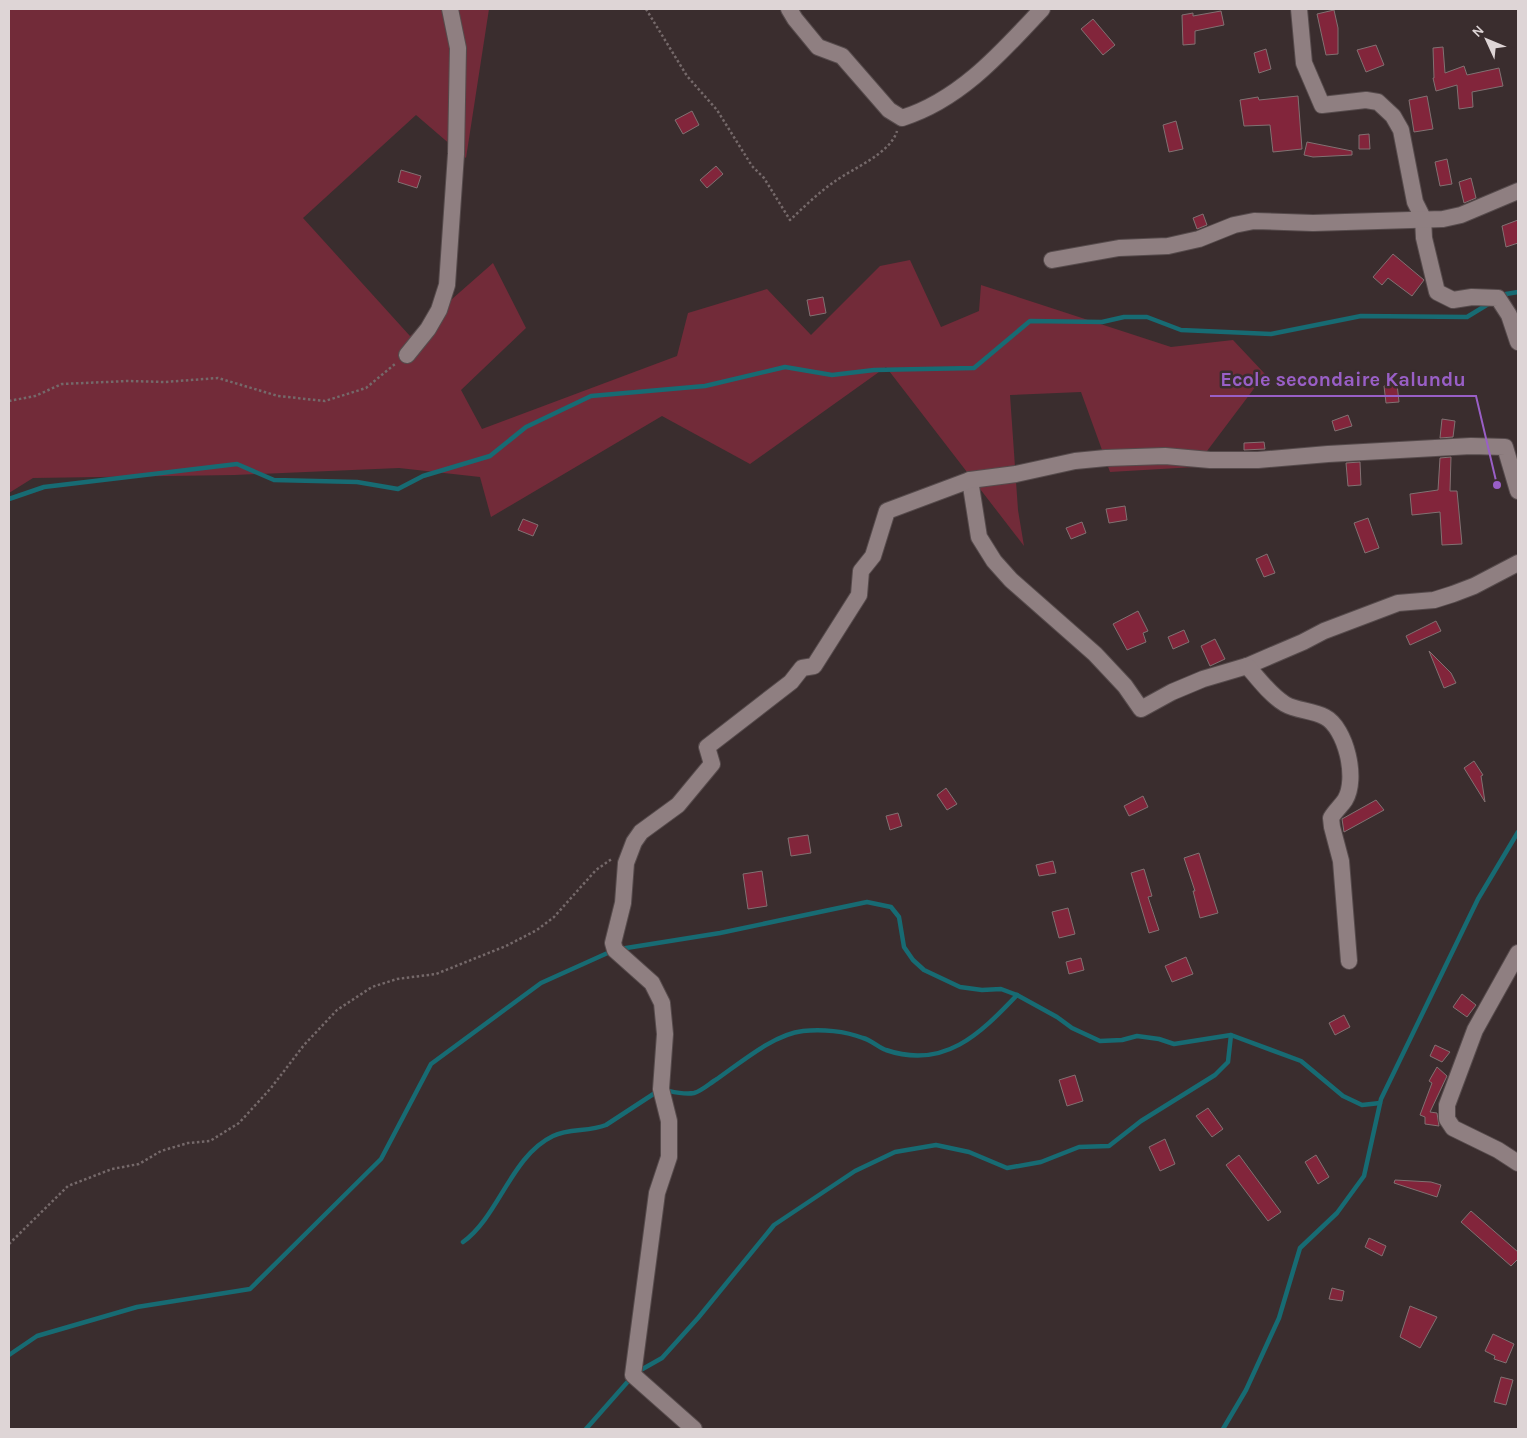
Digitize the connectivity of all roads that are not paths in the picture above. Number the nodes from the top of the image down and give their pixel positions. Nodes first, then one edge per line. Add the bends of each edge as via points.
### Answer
1 (450, 9) edge
2 (789, 9) edge
3 (1042, 9) edge
4 (1299, 9) edge
5 (1518, 191) edge
6 (1423, 218) junction
7 (1052, 260) dead end
8 (1518, 342) edge
9 (407, 355) road end
10 (1512, 447) edge
11 (970, 480) junction
12 (1518, 491) edge
13 (1518, 563) edge
14 (1247, 666) junction
15 (1518, 953) edge
16 (1349, 961) dead end
17 (1517, 1160) edge
18 (694, 1429) edge

1 - 9 street via 458,48 456,154 447,285 439,310
2 - 3 street via 818,47 842,56 888,110 902,118 919,113 975,77
4 - 6 street via 1304,63 1322,105 1366,100 1378,102 1393,116 1401,130 1415,202
5 - 6 street via 1461,215 1443,219
6 - 7 street via 1313,223 1254,221 1168,246 1119,248
6 - 8 street via 1436,292 1453,300 1498,298 1509,315
10 - 11 street via 1471,446 1258,460 1165,456 1106,458
10 - 12 street
11 - 14 street via 979,537 994,561 1095,654 1141,708 1203,679
11 - 18 street via 887,511 873,556 861,571 859,595 814,666 802,668 791,682 707,747 712,764 678,805 641,832 626,863 614,950 652,983 662,1003 665,1034 661,1089 669,1121 669,1157 657,1193 633,1374
13 - 14 street via 1453,594 1434,600 1398,603 1324,630
14 - 16 street via 1285,704 1326,717 1334,724 1346,749 1350,762 1349,788 1345,800 1331,818 1341,861
15 - 17 street via 1475,1030 1447,1105 1447,1119 1453,1128

